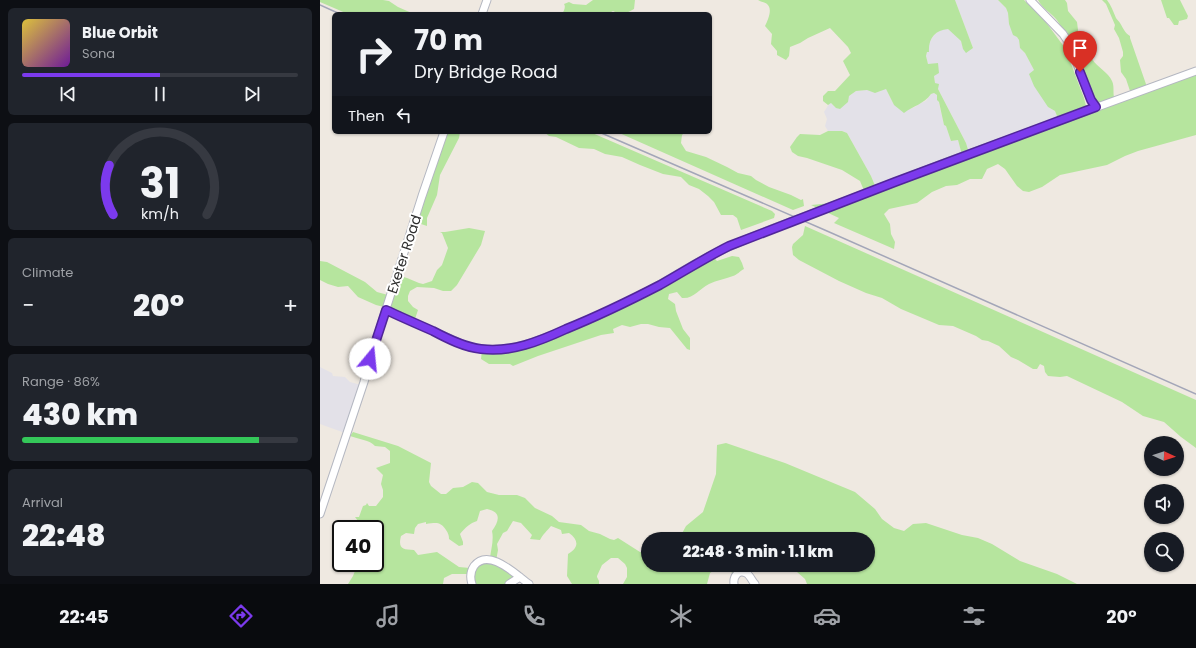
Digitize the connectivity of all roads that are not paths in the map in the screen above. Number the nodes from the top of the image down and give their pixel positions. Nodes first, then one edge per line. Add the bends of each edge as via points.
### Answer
1 (486, 0) edge
2 (1030, 0) edge
3 (483, 12) edge
4 (1196, 71) edge
5 (1096, 107) junction
6 (443, 134) edge
7 (386, 310) junction
8 (320, 514) edge
9 (520, 577) junction
10 (472, 584) edge
11 (509, 584) edge
12 (529, 584) edge
13 (734, 584) edge
14 (755, 584) edge

1 - 3 street
2 - 5 street via 1066,38
4 - 5 street
5 - 7 street, bridge via 729,246 597,316 525,346 494,350 469,347
6 - 7 street, Exeter Road
7 - 8 street, Exeter Road
9 - 10 street via 499,563 483,560 473,567 470,579
9 - 11 street
9 - 12 street
13 - 14 street via 736,575 744,572

